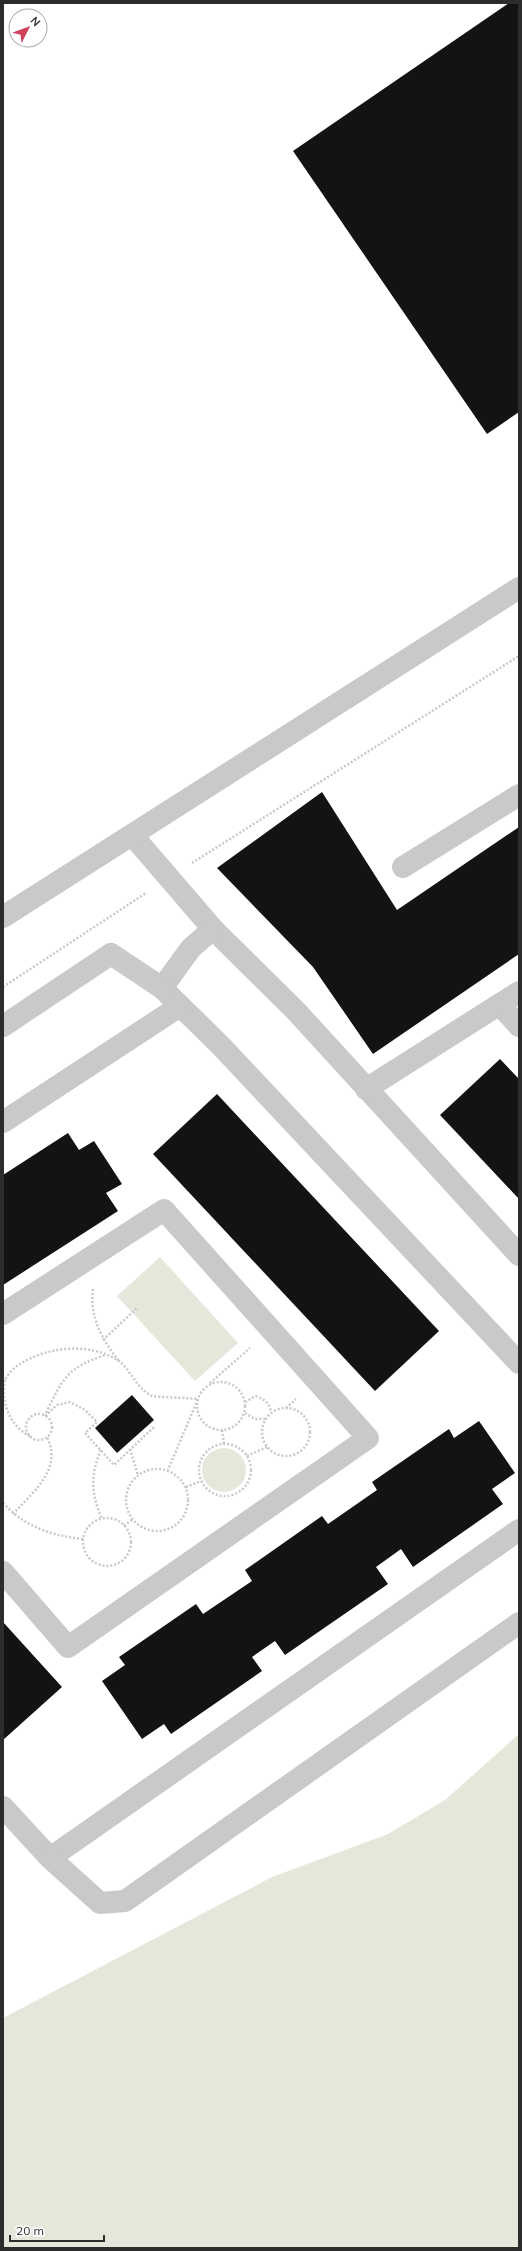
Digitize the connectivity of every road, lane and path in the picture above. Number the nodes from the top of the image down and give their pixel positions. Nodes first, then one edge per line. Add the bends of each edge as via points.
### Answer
1 (519, 588) edge
2 (519, 656) edge
3 (519, 795) edge
4 (133, 836) junction
5 (403, 867) dead end
6 (169, 878) junction
7 (3, 917) edge
8 (213, 929) junction
9 (3, 987) edge
10 (162, 988) junction
11 (519, 992) edge
12 (500, 1005) junction
13 (180, 1006) junction
14 (3, 1026) edge
15 (519, 1026) edge
16 (366, 1089) junction
17 (3, 1122) edge
18 (107, 1247) junction
19 (519, 1255) edge
20 (137, 1308) dead end
21 (3, 1314) edge
22 (103, 1340) junction
23 (256, 1343) dead end
24 (105, 1355) junction
25 (119, 1362) junction
26 (519, 1363) edge
27 (6, 1378) junction
28 (3, 1382) edge
29 (207, 1386) junction
30 (198, 1399) junction
31 (245, 1402) junction
32 (245, 1413) junction
33 (271, 1413) junction
34 (45, 1416) junction
35 (266, 1419) junction
36 (154, 1427) dead end
37 (222, 1430) junction
38 (32, 1437) junction
39 (47, 1437) junction
40 (224, 1444) junction
41 (267, 1447) junction
42 (130, 1449) junction
43 (101, 1450) junction
44 (247, 1456) junction
45 (168, 1470) junction
46 (138, 1475) junction
47 (201, 1481) junction
48 (186, 1487) junction
49 (3, 1503) edge
50 (13, 1514) junction
51 (102, 1519) junction
52 (133, 1519) junction
53 (124, 1526) junction
54 (519, 1530) edge
55 (84, 1539) junction
56 (3, 1572) edge
57 (519, 1624) edge
58 (3, 1807) edge
59 (50, 1858) junction

1 - 4 street
2 - 6 path
3 - 5 street
4 - 6 street
4 - 7 street
6 - 8 street
6 - 9 path
8 - 10 street via 192,948
8 - 16 street via 296,1012
10 - 13 street
10 - 14 street via 111,954
11 - 12 street
12 - 15 street
12 - 16 street
13 - 17 street
13 - 26 street via 221,1046
16 - 19 street
18 - 21 street
18 - 22 path via 95,1270 92,1294 95,1318
18 - 56 street via 164,1210 368,1438 68,1647
20 - 22 path
22 - 25 path
23 - 29 path
24 - 25 path
24 - 27 path via 67,1348 40,1353 16,1366
24 - 34 path via 85,1362 68,1373 56,1391
25 - 30 path via 134,1382 153,1397
27 - 28 path
27 - 38 path via 3,1387 6,1409 16,1426
29 - 30 path
29 - 31 path via 223,1382 231,1384 243,1394
30 - 37 path via 199,1416 203,1423 210,1428
30 - 45 path
31 - 32 path
31 - 33 path via 256,1396 268,1403
32 - 35 path via 255,1419
32 - 37 path via 239,1424
33 - 35 path
33 - 41 path via 286,1408 300,1412 309,1425 310,1433 304,1449 289,1456 273,1452
34 - 38 path via 36,1415 27,1422 27,1430
34 - 39 path via 52,1426
34 - 43 path via 56,1406 70,1402 85,1410 96,1422 85,1433
35 - 41 path via 262,1433
36 - 42 path
37 - 40 path
38 - 39 path via 39,1440
39 - 50 path via 53,1455 44,1480
40 - 44 path via 236,1446
40 - 47 path via 212,1447 200,1459 198,1468
41 - 44 path
42 - 43 path via 114,1465
42 - 46 path
43 - 51 path via 92,1478 93,1493
44 - 47 path via 251,1476 237,1493 224,1497 215,1495
45 - 46 path via 158,1468
45 - 48 path via 177,1475
46 - 52 path via 127,1493 126,1503
47 - 48 path
48 - 52 path via 189,1502 186,1512 181,1521 173,1527 164,1531 153,1531 143,1528
49 - 50 path
50 - 55 path via 41,1531
51 - 53 path via 118,1521
51 - 55 path via 88,1527
52 - 53 path
53 - 55 path via 129,1533 130,1548 122,1561 116,1564 108,1566 94,1562 85,1550
54 - 59 street
57 - 59 street via 125,1901 100,1903
58 - 59 street

